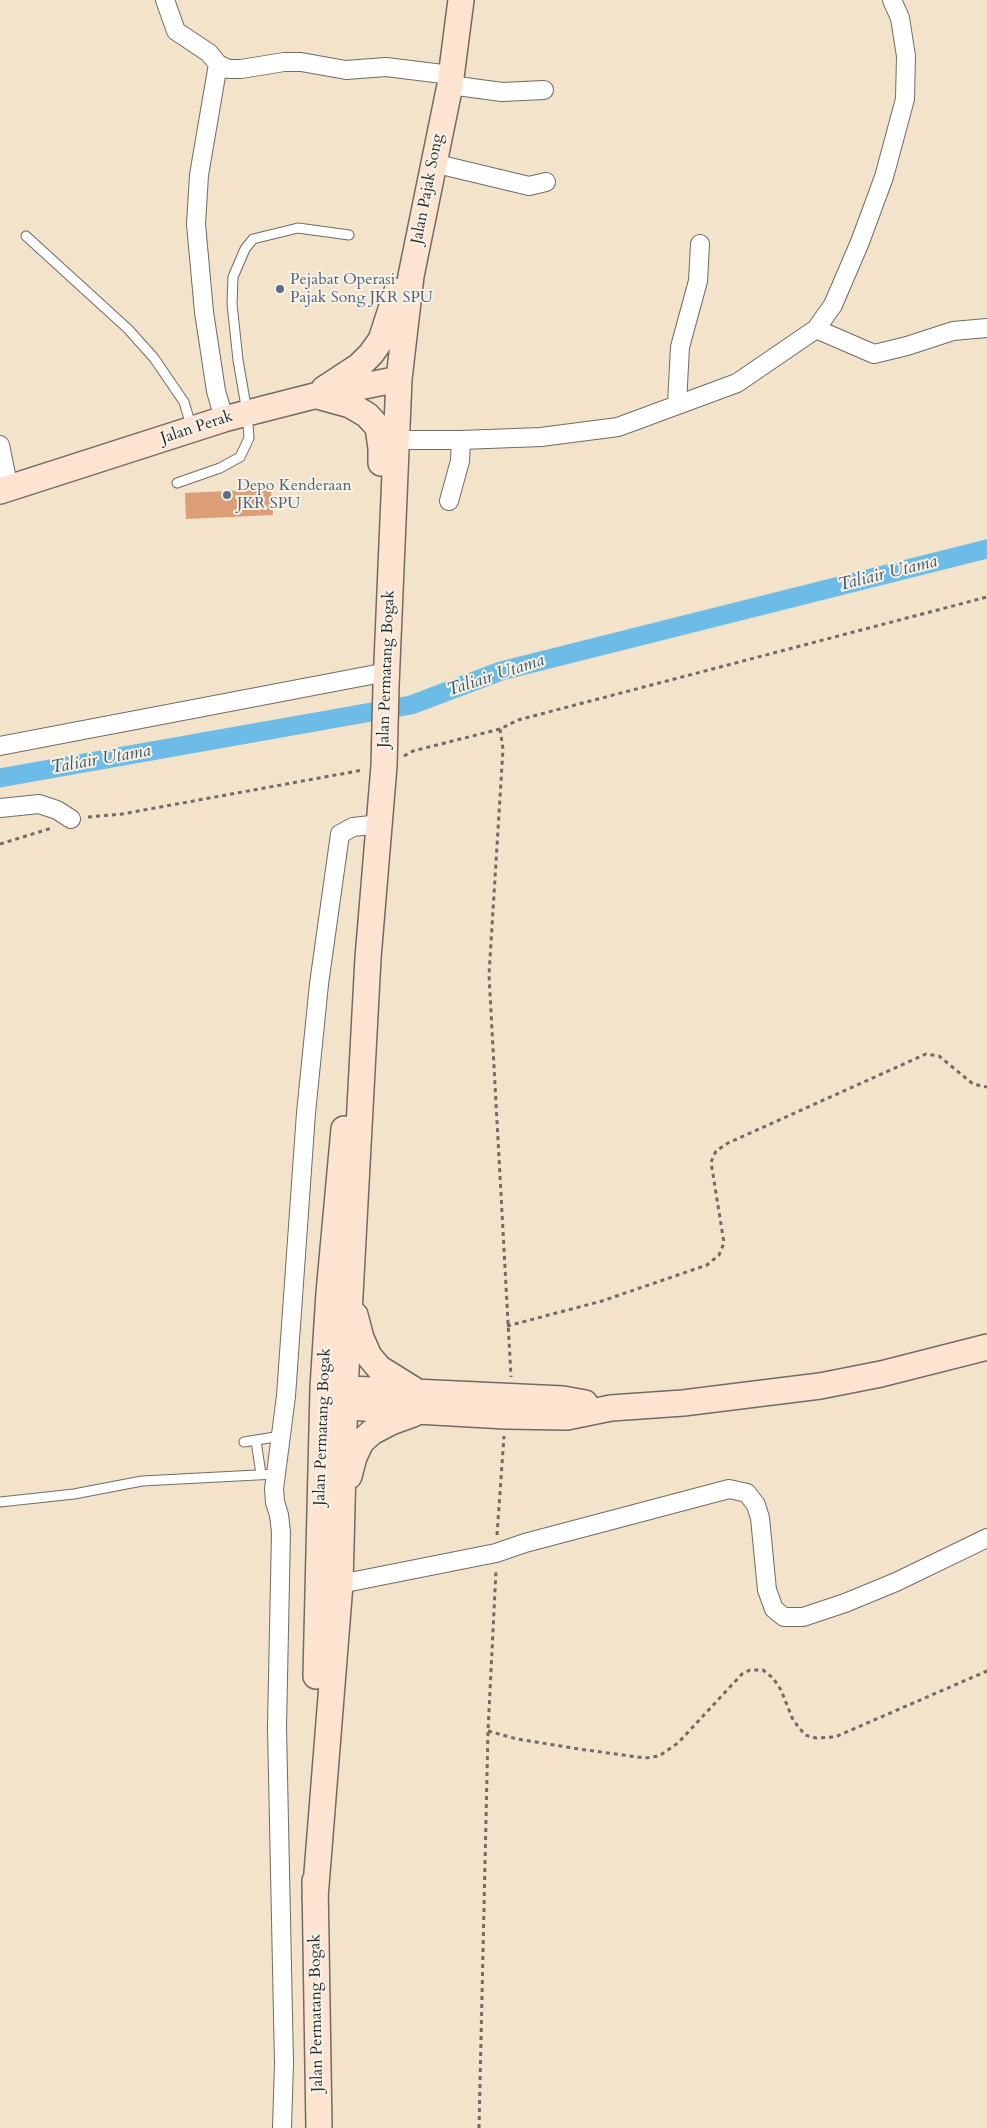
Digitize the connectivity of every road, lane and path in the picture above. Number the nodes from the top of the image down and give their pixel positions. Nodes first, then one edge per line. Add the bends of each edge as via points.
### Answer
1 (165, 0) edge
2 (462, 0) edge
3 (892, 0) edge
4 (218, 64) junction
5 (450, 80) junction
6 (544, 90) dead end
7 (433, 163) junction
8 (546, 182) dead end
9 (349, 235) dead end
10 (26, 236) dead end
11 (700, 244) dead end
12 (411, 276) junction
13 (987, 328) edge
14 (816, 329) junction
15 (399, 379) junction
16 (314, 396) junction
17 (676, 404) junction
18 (236, 416) junction
19 (192, 429) junction
20 (395, 440) junction
21 (461, 440) junction
22 (0, 445) edge
23 (177, 482) dead end
24 (4, 490) edge
25 (449, 501) dead end
26 (987, 597) edge
27 (388, 629) junction
28 (386, 679) junction
29 (500, 729) junction
30 (0, 746) edge
31 (384, 766) junction
32 (0, 808) edge
33 (71, 818) junction
34 (380, 824) junction
35 (0, 844) edge
36 (368, 958) junction
37 (987, 1087) edge
38 (351, 1295) junction
39 (507, 1326) junction
40 (987, 1347) edge
41 (334, 1397) junction
42 (419, 1402) junction
43 (508, 1407) junction
44 (281, 1436) junction
45 (256, 1440) junction
46 (244, 1442) dead end
47 (269, 1474) junction
48 (0, 1502) edge
49 (342, 1510) junction
50 (987, 1538) edge
51 (496, 1553) junction
52 (340, 1584) junction
53 (987, 1671) edge
54 (488, 1731) junction
55 (315, 1898) junction
56 (282, 2128) edge
57 (319, 2128) edge
58 (479, 2128) edge

1 - 4 street via 176,31 209,53
2 - 5 street, Jalan Pajak Song
3 - 14 street via 900,18 904,46 905,99 884,178 860,242 833,305
4 - 5 street via 228,69 241,69 301,62 346,70 386,68
4 - 18 street via 199,175 196,217 200,280 216,391
5 - 6 street via 502,92
5 - 7 street, Jalan Pajak Song
7 - 8 street via 529,186
7 - 12 street, Jalan Pajak Song
9 - 18 lane via 298,228 253,239 245,249 233,277 232,304 238,360
10 - 19 lane via 128,329 154,358 184,402
11 - 17 street via 698,281 680,347
12 - 15 street, Jalan Pajak Song
12 - 16 street via 397,289 381,340 371,354 359,366
13 - 14 street via 953,332 874,354
14 - 17 street via 738,383
15 - 16 street, Jalan Perak
15 - 20 street, Jalan Permatang Bogak
16 - 18 street, Jalan Perak
16 - 27 street via 350,404 378,427 382,448 378,575 380,608
17 - 21 street via 618,426 541,437
18 - 19 street, Jalan Perak
18 - 23 lane via 249,438 240,457 220,468
19 - 24 street, Jalan Perak
20 - 21 street
20 - 27 street, Jalan Permatang Bogak
21 - 25 street via 460,461
22 - 24 street
26 - 29 path via 518,720
27 - 28 street, Jalan Permatang Bogak
28 - 30 street
28 - 31 street, Jalan Permatang Bogak
29 - 31 path via 414,751
29 - 39 path via 503,749 489,975
31 - 33 path via 122,814
31 - 34 street, Jalan Permatang Bogak
32 - 33 street via 39,804
33 - 35 path via 30,837
34 - 36 street, Jalan Permatang Bogak
34 - 44 street via 352,827 340,834 319,984 306,1113 295,1291
36 - 38 street, Jalan Permatang Bogak
36 - 41 street, Jalan Permatang Bogak via 347,1097 329,1293
37 - 39 path via 973,1084 939,1056 926,1054 728,1143 716,1151 712,1162 724,1243 719,1255 707,1264 602,1301
38 - 41 street, Jalan Permatang Bogak
38 - 42 street via 361,1338 369,1356
39 - 43 path via 511,1378
40 - 43 street via 820,1386 692,1402 611,1408 567,1417
41 - 42 street
41 - 49 street, Jalan Permatang Bogak
41 - 55 street, Jalan Permatang Bogak via 320,1587 313,1773
42 - 43 street
42 - 49 street via 361,1442 354,1457
43 - 51 path
44 - 45 lane
44 - 47 street
45 - 46 lane
45 - 47 lane
47 - 48 lane via 142,1481 74,1494
47 - 56 street via 280,1515 277,1726 284,2063
49 - 52 street, Jalan Permatang Bogak
50 - 51 street via 896,1582 803,1617 784,1617 774,1609 767,1590 760,1518 752,1499 738,1490 729,1489
51 - 52 street
51 - 54 path
52 - 55 street, Jalan Permatang Bogak
53 - 54 path via 835,1737 806,1735 793,1720 781,1690 763,1670 742,1674 678,1743 659,1756 645,1758 579,1750 517,1740
54 - 58 path
55 - 57 street, Jalan Permatang Bogak

